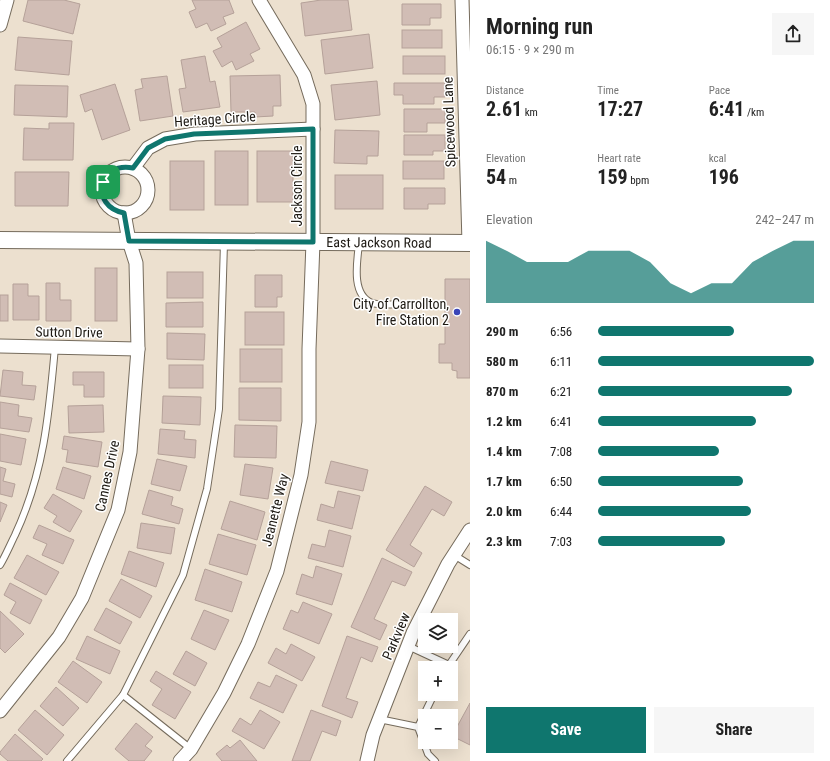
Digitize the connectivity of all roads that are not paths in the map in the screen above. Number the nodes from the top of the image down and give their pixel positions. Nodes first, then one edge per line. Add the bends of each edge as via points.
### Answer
1 (8, 0) edge
2 (260, 0) edge
3 (462, 0) edge
4 (0, 25) edge
5 (313, 129) junction
6 (133, 168) junction
7 (124, 213) junction
8 (0, 240) edge
9 (129, 241) junction
10 (224, 241) junction
11 (313, 242) junction
12 (360, 242) junction
13 (469, 243) edge
14 (403, 304) dead end
15 (0, 346) edge
16 (55, 347) junction
17 (138, 349) junction
18 (470, 530) edge
19 (454, 556) junction
20 (0, 564) edge
21 (470, 565) edge
22 (470, 634) edge
23 (408, 646) junction
24 (438, 661) edge
25 (451, 661) edge
26 (123, 694) junction
27 (0, 711) edge
28 (379, 719) junction
29 (418, 727) edge
30 (192, 749) junction
31 (426, 749) edge
32 (68, 761) edge
33 (180, 761) edge
34 (367, 761) edge
35 (435, 761) edge

1 - 4 street
2 - 5 street, Jackson Circle via 304,75 313,104
3 - 13 street, Spicewood Lane
5 - 6 street, Heritage Circle via 194,134 165,139 148,148
5 - 11 street, Jackson Circle
6 - 7 street via 145,179 147,194 139,207
6 - 7 street via 118,168 106,176 103,182 102,196 106,203
7 - 9 street
8 - 9 street, East Jackson Road
9 - 10 street, East Jackson Road
9 - 17 street, Cannes Drive via 136,263
10 - 11 street, East Jackson Road
10 - 26 lane via 219,409 207,489 182,575
11 - 12 street, East Jackson Road
11 - 30 street, Jeanette Way via 309,422 301,475 276,572 248,644
12 - 13 street, East Jackson Road
12 - 14 lane via 358,285 364,299 374,304
15 - 16 street, Sutton Drive
16 - 17 street, Sutton Drive
16 - 20 lane via 41,462 25,513
17 - 27 street, Cannes Drive via 130,452 118,510 82,598 60,637
18 - 19 street, Parkview
19 - 21 lane
19 - 23 street, Parkview
22 - 25 lane
23 - 24 lane
23 - 28 street, Parkview
26 - 30 lane
26 - 32 lane
28 - 29 lane
28 - 34 street, Parkview
30 - 33 street, Jeanette Way
31 - 35 lane

